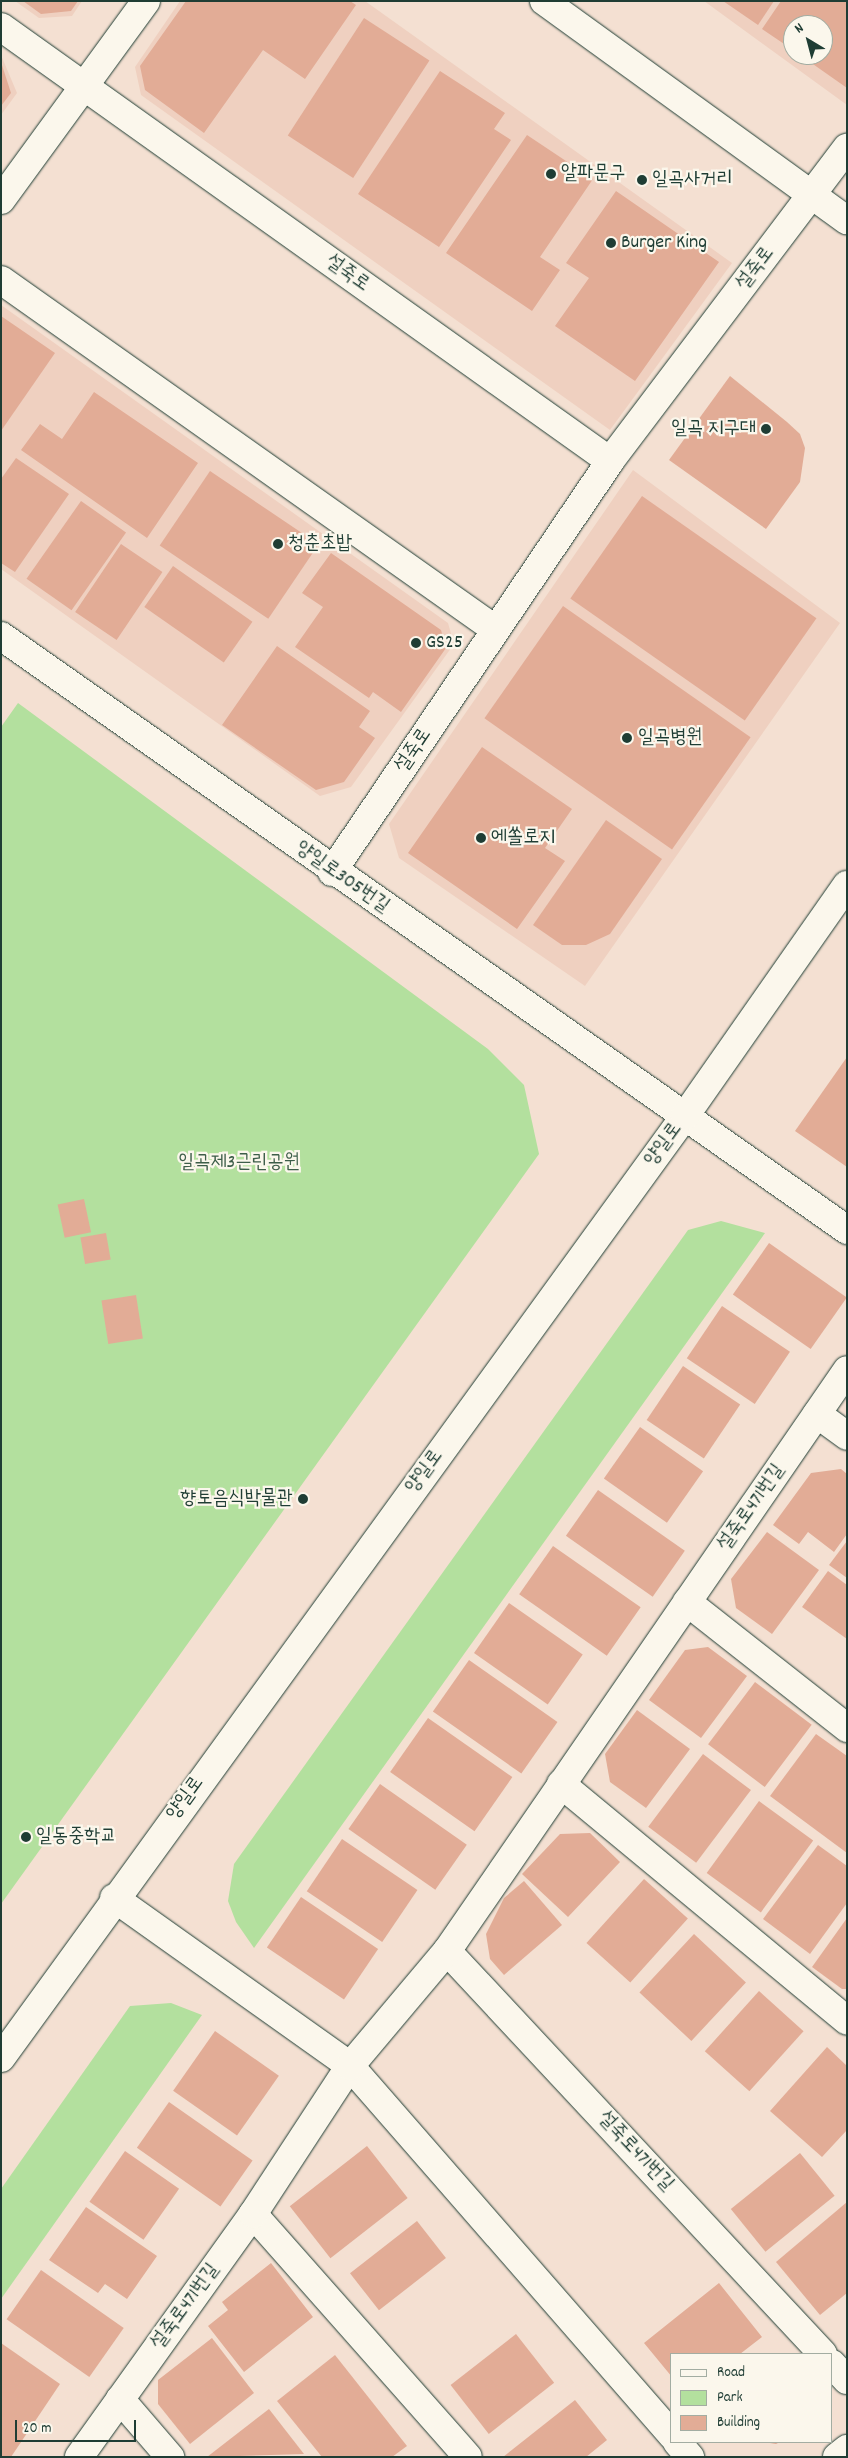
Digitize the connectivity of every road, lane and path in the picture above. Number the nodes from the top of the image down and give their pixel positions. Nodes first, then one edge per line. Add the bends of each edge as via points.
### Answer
1 (146, 1) edge
2 (544, 1) edge
3 (1, 27) edge
4 (84, 86) junction
5 (847, 148) edge
6 (812, 196) junction
7 (1, 200) edge
8 (847, 220) edge
9 (1, 280) edge
10 (610, 461) junction
11 (496, 630) junction
12 (1, 636) edge
13 (332, 872) junction
14 (847, 885) edge
15 (685, 1116) junction
16 (847, 1230) edge
17 (847, 1370) edge
18 (816, 1414) junction
19 (847, 1436) edge
20 (687, 1602) junction
21 (847, 1728) edge
22 (561, 1784) junction
23 (114, 1898) junction
24 (447, 1951) junction
25 (847, 2021) edge
26 (1, 2058) edge
27 (350, 2066) junction
28 (253, 2214) junction
29 (822, 2353) edge
30 (833, 2365) edge
31 (847, 2380) edge
32 (120, 2399) junction
33 (670, 2433) edge
34 (678, 2443) edge
35 (847, 2448) edge
36 (79, 2457) edge
37 (170, 2457) edge
38 (468, 2457) edge
39 (690, 2457) edge
40 (837, 2457) edge

1 - 4 street
2 - 6 street
3 - 4 street, 설죽로
4 - 7 street
4 - 10 street, 설죽로
5 - 6 street, 설죽로
6 - 8 street
6 - 10 street, 설죽로
9 - 11 street
10 - 11 street, 설죽로
11 - 13 street, 설죽로
12 - 13 street, 양일로305번길
13 - 15 street, 양일로305번길
14 - 15 street, 양일로
15 - 16 street
15 - 23 street, 양일로
17 - 18 street, 설죽로471번길
18 - 19 street
18 - 20 street, 설죽로471번길
20 - 21 street
20 - 22 street, 설죽로471번길
22 - 24 street, 설죽로471번길
22 - 25 street
23 - 26 street, 양일로
23 - 27 street
24 - 27 street, 설죽로471번길
24 - 29 street, 설죽로471번길
27 - 28 street, 설죽로471번길
27 - 33 street
28 - 32 street, 설죽로471번길
28 - 38 street
30 - 31 street
32 - 36 street, 설죽로471번길
32 - 37 street
34 - 39 street
35 - 40 street

